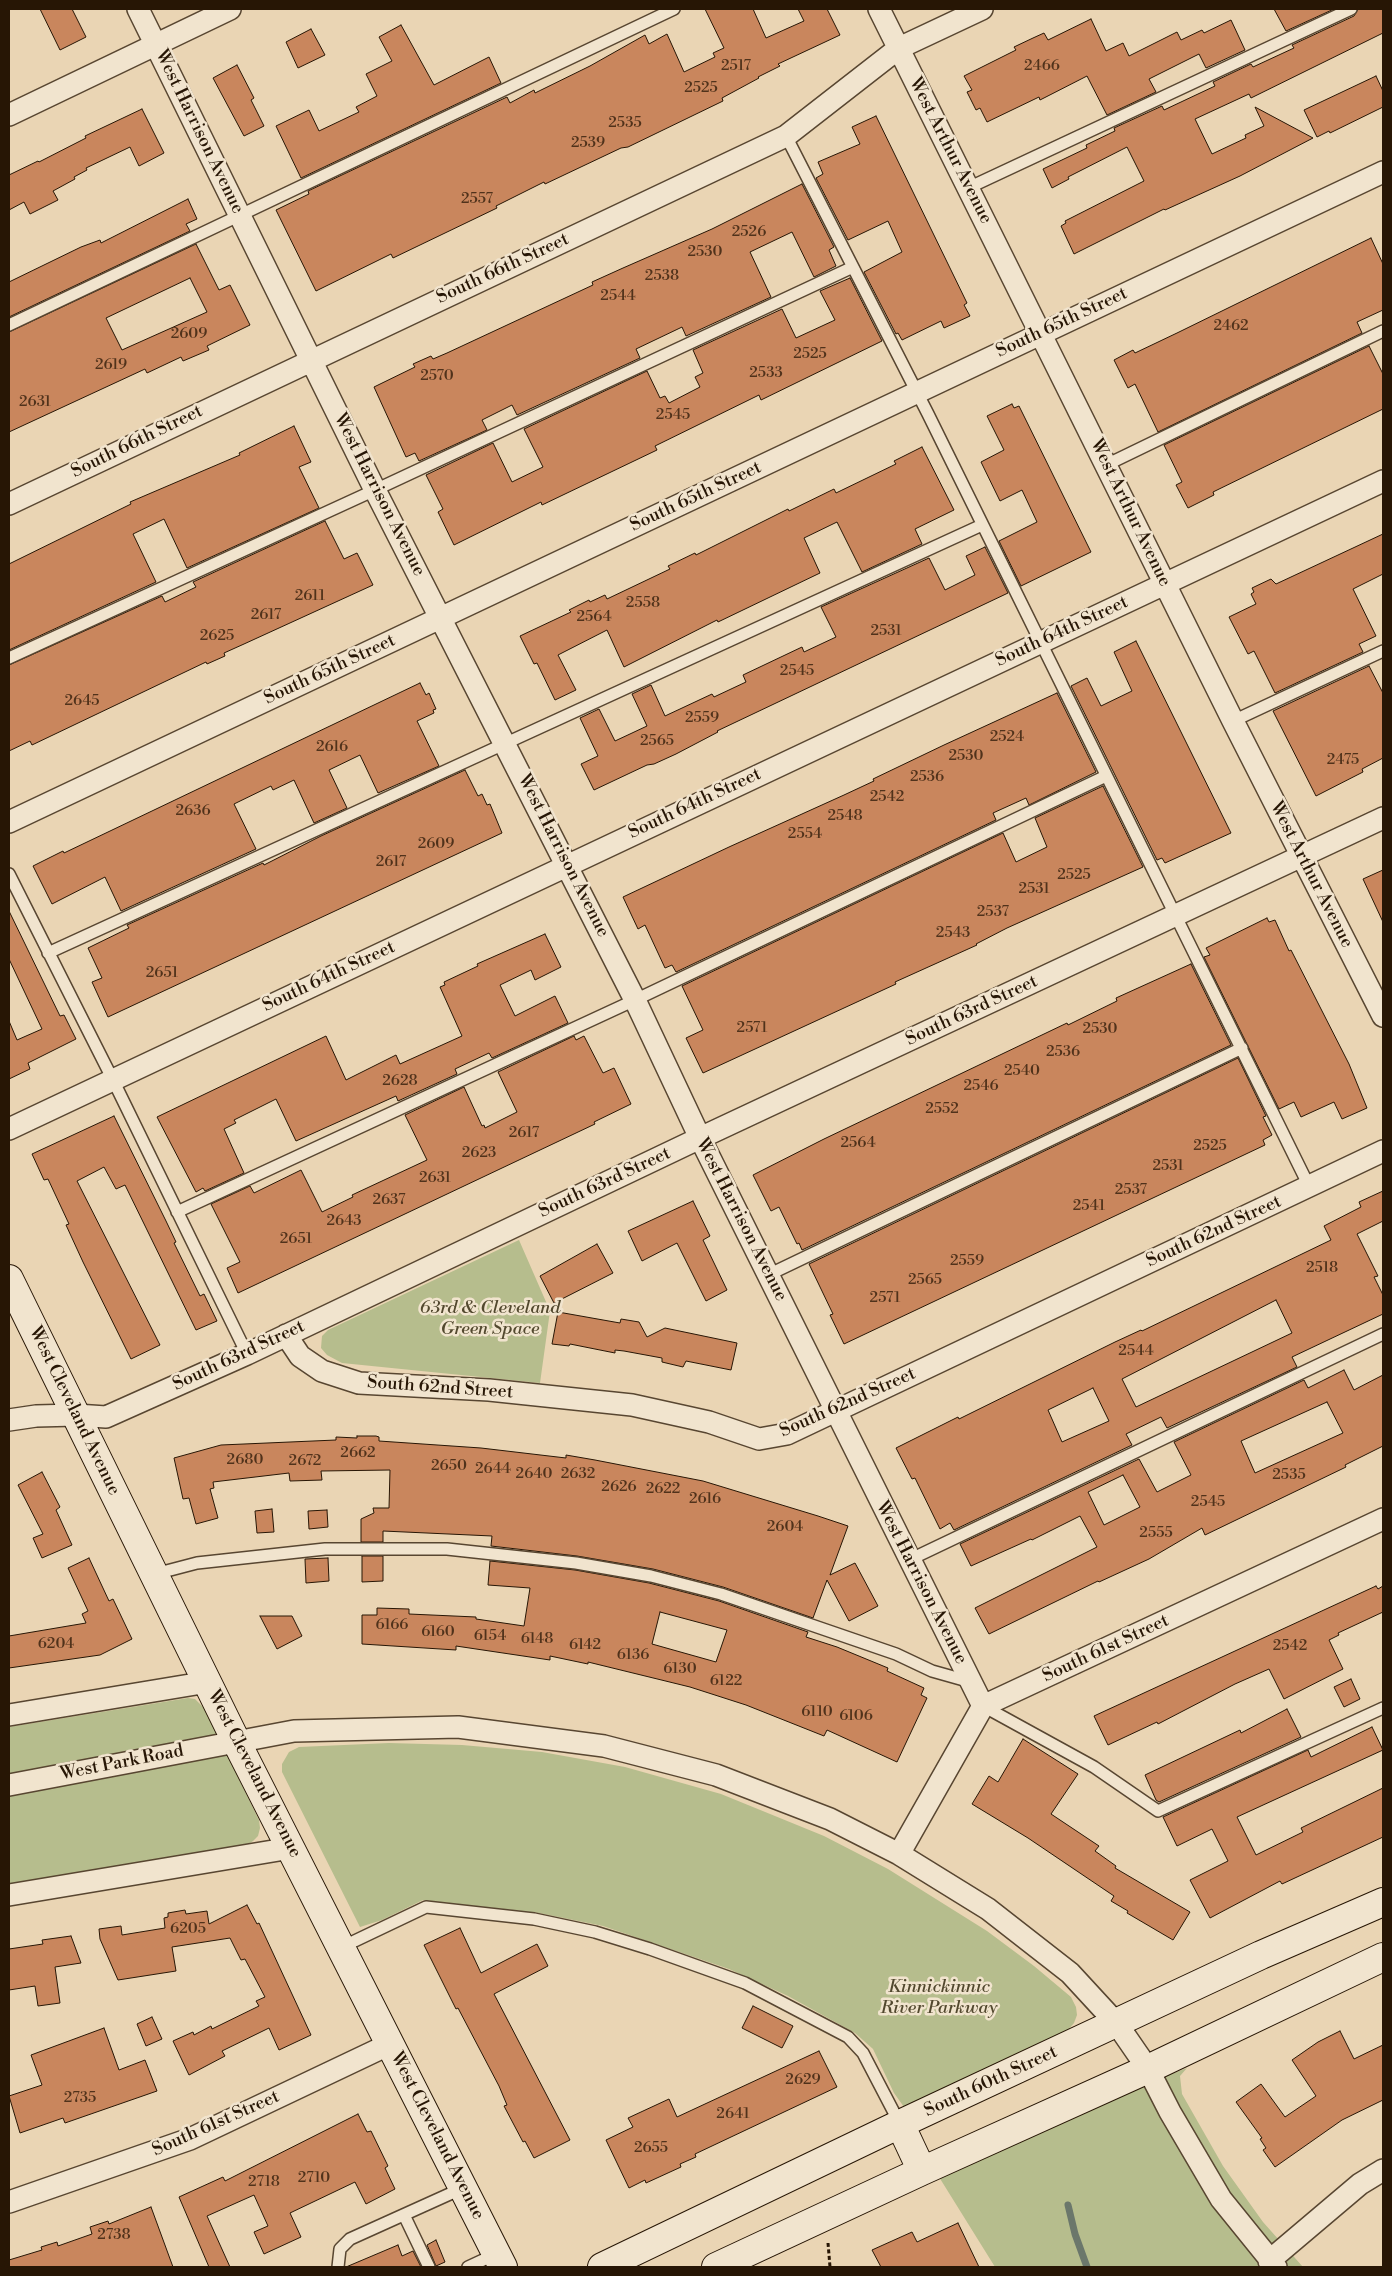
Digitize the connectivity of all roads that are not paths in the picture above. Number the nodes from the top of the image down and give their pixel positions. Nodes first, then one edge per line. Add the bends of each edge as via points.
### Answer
1 (138, 9) edge
2 (230, 9) edge
3 (674, 9) edge
4 (879, 9) edge
5 (982, 9) edge
6 (1351, 9) edge
7 (156, 45) junction
8 (899, 48) junction
9 (9, 115) edge
10 (786, 136) junction
11 (1383, 172) edge
12 (968, 188) junction
13 (241, 216) junction
14 (853, 267) junction
15 (9, 325) edge
16 (1383, 331) edge
17 (1041, 333) junction
18 (311, 359) junction
19 (917, 392) junction
20 (1106, 465) junction
21 (1383, 481) edge
22 (376, 490) junction
23 (9, 504) edge
24 (982, 525) junction
25 (1166, 585) junction
26 (441, 617) junction
27 (1040, 642) junction
28 (1383, 651) edge
29 (9, 658) edge
30 (1233, 721) junction
31 (506, 744) junction
32 (1106, 776) junction
33 (1383, 818) edge
34 (9, 822) edge
35 (1302, 856) junction
36 (566, 865) junction
37 (9, 874) edge
38 (1175, 916) junction
39 (48, 953) junction
40 (1377, 988) edge
41 (636, 1000) junction
42 (1383, 1016) edge
43 (1242, 1048) junction
44 (113, 1080) junction
45 (9, 1130) edge
46 (700, 1138) junction
47 (1383, 1151) edge
48 (1309, 1186) junction
49 (177, 1212) junction
50 (768, 1274) junction
51 (9, 1279) edge
52 (1383, 1334) edge
53 (286, 1335) junction
54 (247, 1354) junction
55 (836, 1412) junction
56 (76, 1415) junction
57 (9, 1420) edge
58 (1383, 1519) edge
59 (909, 1560) junction
60 (155, 1574) junction
61 (208, 1682) junction
62 (971, 1682) junction
63 (983, 1706) junction
64 (1383, 1708) edge
65 (9, 1716) edge
66 (236, 1741) junction
67 (9, 1786) edge
68 (291, 1848) junction
69 (899, 1854) junction
70 (9, 1895) edge
71 (1383, 1902) edge
72 (342, 1947) junction
73 (1383, 1958) edge
74 (1117, 2024) junction
75 (390, 2044) junction
76 (1148, 2069) junction
77 (900, 2124) junction
78 (1383, 2170) edge
79 (922, 2171) junction
80 (463, 2188) junction
81 (9, 2202) edge
82 (404, 2215) junction
83 (500, 2260) edge
84 (1272, 2264) edge
85 (338, 2267) edge
86 (429, 2267) edge
87 (468, 2267) edge
88 (602, 2267) edge
89 (716, 2267) edge

1 - 7 street, West Harrison Avenue
2 - 7 street
3 - 13 lane
4 - 8 street, West Arthur Avenue
5 - 8 street, South 66th Street
6 - 12 lane
7 - 9 street
7 - 13 street, West Harrison Avenue
8 - 10 street, South 66th Street
8 - 12 street, West Arthur Avenue
10 - 14 lane
10 - 18 street, South 66th Street
11 - 17 street, South 65th Street
12 - 17 street, West Arthur Avenue
13 - 15 lane
13 - 18 street, West Harrison Avenue
14 - 19 lane
14 - 22 lane
16 - 20 lane
17 - 19 street, South 65th Street
17 - 20 street, West Arthur Avenue
18 - 22 street, West Harrison Avenue
18 - 23 street, South 66th Street
19 - 24 lane
19 - 26 street, South 65th Street
20 - 25 street, West Arthur Avenue
21 - 25 street, South 64th Street
22 - 26 street, West Harrison Avenue
22 - 29 lane
24 - 27 lane
24 - 31 lane
25 - 27 street, South 64th Street
25 - 30 street, West Arthur Avenue
26 - 31 street, West Harrison Avenue
26 - 34 street, South 65th Street
27 - 32 lane
27 - 36 street, South 64th Street
28 - 30 lane
30 - 35 street, West Arthur Avenue
31 - 36 street, West Harrison Avenue
31 - 39 lane
32 - 38 lane
32 - 41 lane
33 - 35 street, South 63rd Street
35 - 38 street, South 63rd Street
35 - 40 street, West Arthur Avenue
36 - 41 street, West Harrison Avenue
36 - 44 street, South 64th Street
37 - 39 lane
38 - 43 lane
38 - 46 street, South 63rd Street
39 - 44 lane
40 - 42 street, West Arthur Avenue
41 - 46 street, West Harrison Avenue
41 - 49 lane
43 - 48 lane
43 - 50 lane
44 - 45 street, South 64th Street
44 - 49 lane
46 - 50 street, West Harrison Avenue
46 - 53 street, South 63rd Street
47 - 48 street, South 62nd Street
48 - 55 street, South 62nd Street
49 - 54 lane
50 - 55 street, West Harrison Avenue
51 - 56 main road, West Cleveland Avenue
52 - 59 lane
53 - 54 street, South 63rd Street
53 - 55 street, South 62nd Street via 300,1356 322,1371 360,1383 489,1390 632,1405 709,1422 759,1439 787,1434
54 - 56 street, South 63rd Street via 106,1417
55 - 59 street, West Harrison Avenue
56 - 57 street, South 63rd Street
56 - 60 main road, West Cleveland Avenue
58 - 63 street, South 61st Street
59 - 62 street, West Harrison Avenue
60 - 61 main road, West Cleveland Avenue
60 - 62 lane via 197,1563 325,1549 447,1549 576,1563 652,1576 721,1594 896,1654 932,1671
61 - 65 street
61 - 66 main road, West Cleveland Avenue
62 - 63 street, West Harrison Avenue
63 - 64 lane via 1094,1767 1158,1811
63 - 69 street
66 - 67 street, West Park Road
66 - 68 main road, West Cleveland Avenue
66 - 69 street, West Park Road via 294,1731 458,1727 604,1746 716,1775 830,1819
68 - 70 street
68 - 72 main road, West Cleveland Avenue
69 - 74 street, West Park Road via 988,1909 1070,1972
71 - 74 main road, South 60th Street
72 - 75 main road, West Cleveland Avenue
72 - 77 lane via 426,1907 534,1919 595,1932 650,1949 744,1983 848,2038 864,2053
73 - 76 main road
74 - 76 street, West Park Road
74 - 77 main road, South 60th Street
75 - 80 main road, West Cleveland Avenue
75 - 81 street, South 61st Street via 190,2139
76 - 79 main road
76 - 84 street, West Park Road via 1221,2198
77 - 79 main road
77 - 88 main road, South 60th Street
78 - 84 street via 1360,2184
79 - 89 main road
80 - 82 lane
80 - 83 main road, West Cleveland Avenue
82 - 85 lane via 350,2240 340,2249
82 - 86 lane
83 - 87 lane

